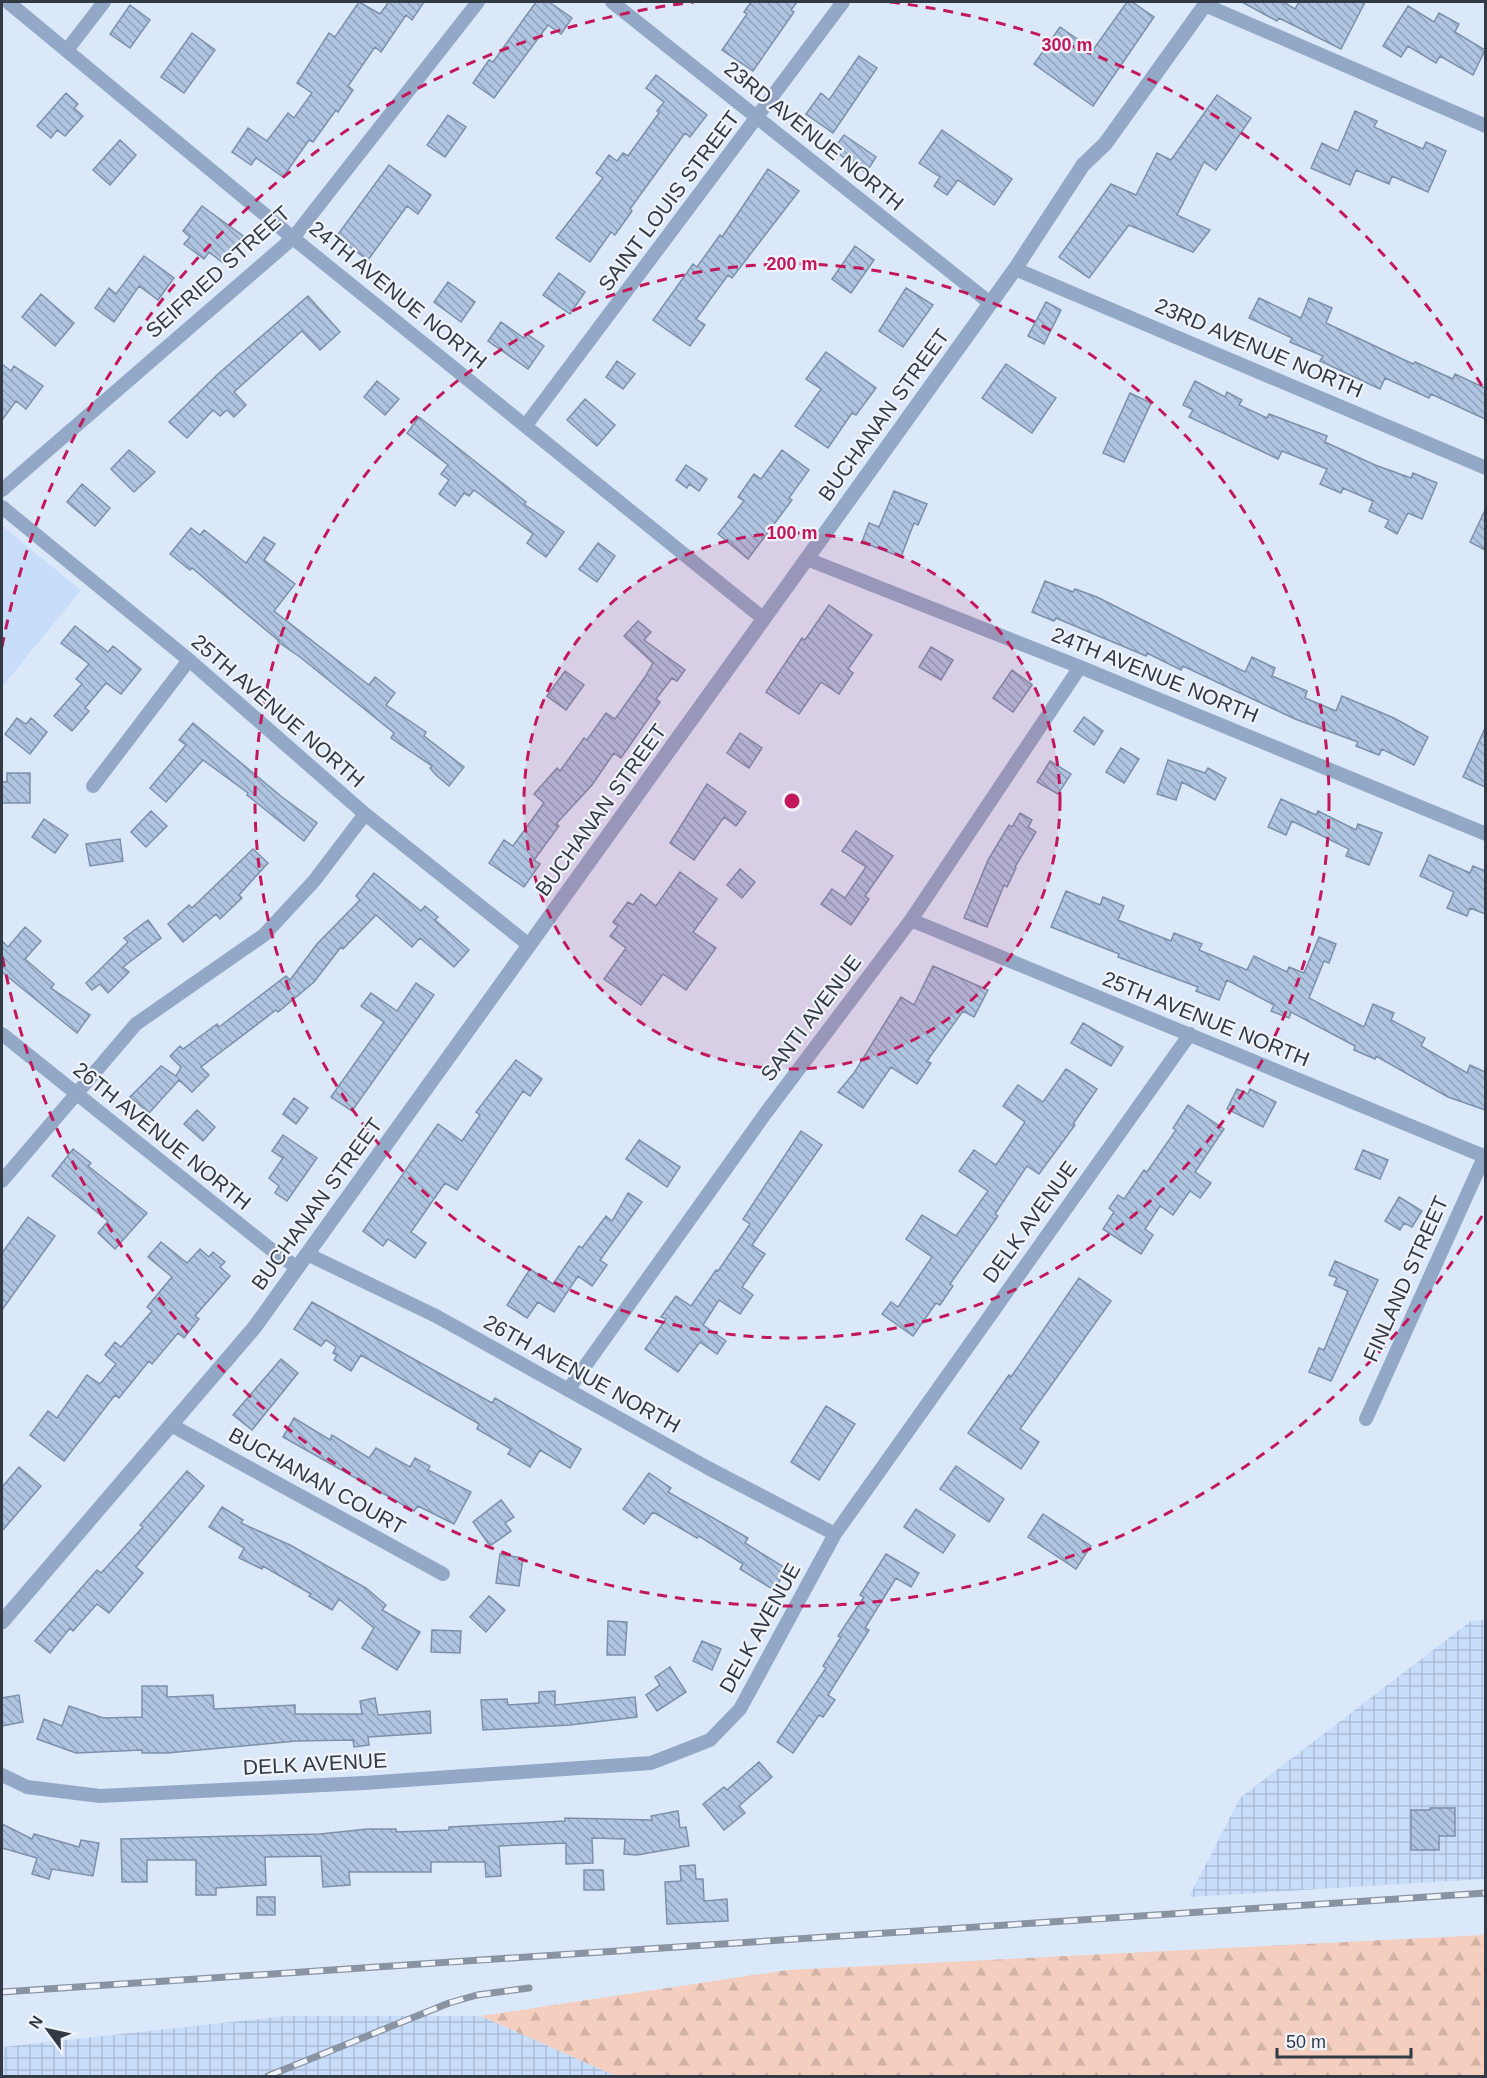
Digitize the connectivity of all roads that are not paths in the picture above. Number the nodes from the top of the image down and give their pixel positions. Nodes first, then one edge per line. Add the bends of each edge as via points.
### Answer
1 (8, 2) edge
2 (104, 2) edge
3 (478, 2) edge
4 (612, 2) edge
5 (843, 2) edge
6 (1206, 3) edge
7 (67, 50) junction
8 (758, 118) junction
9 (1485, 126) edge
10 (293, 238) junction
11 (1015, 269) junction
12 (990, 303) junction
13 (526, 425) junction
14 (1485, 468) edge
15 (2, 490) edge
16 (2, 507) edge
17 (807, 559) junction
18 (764, 619) junction
19 (189, 660) junction
20 (1080, 667) junction
21 (93, 786) dead end
22 (366, 814) junction
23 (1485, 834) edge
24 (911, 920) junction
25 (529, 945) junction
26 (2, 1034) edge
27 (1190, 1034) junction
28 (76, 1094) junction
29 (1485, 1157) edge
30 (2, 1181) edge
31 (307, 1254) junction
32 (297, 1267) junction
33 (568, 1389) junction
34 (1366, 1419) dead end
35 (171, 1425) junction
36 (836, 1533) junction
37 (443, 1574) dead end
38 (2, 1622) edge
39 (2, 1775) edge

1 - 7 street, 24TH AVENUE NORTH
2 - 7 street
3 - 10 street, SEIFRIED STREET
4 - 8 street, 23RD AVENUE NORTH
5 - 8 street, SAINT LOUIS STREET
6 - 9 street
6 - 11 street, BUCHANAN STREET via 1105,144 1083,165
7 - 10 street, 24TH AVENUE NORTH
8 - 12 street, 23RD AVENUE NORTH
8 - 13 street, SAINT LOUIS STREET
10 - 13 street, 24TH AVENUE NORTH
10 - 15 street, SEIFRIED STREET
11 - 12 street, BUCHANAN STREET
11 - 14 street, 23RD AVENUE NORTH
12 - 17 street, BUCHANAN STREET
13 - 18 street, 24TH AVENUE NORTH
16 - 19 street, 25TH AVENUE NORTH
17 - 18 street, BUCHANAN STREET
17 - 20 street, 24TH AVENUE NORTH
18 - 25 street, BUCHANAN STREET
19 - 21 street
19 - 22 street, 25TH AVENUE NORTH
20 - 23 street, 24TH AVENUE NORTH
20 - 24 street, SANTI AVENUE
22 - 25 street, 25TH AVENUE NORTH
22 - 28 street via 314,881 264,935 136,1024
24 - 27 street, 25TH AVENUE NORTH
24 - 33 street, SANTI AVENUE via 765,1114
25 - 31 street, BUCHANAN STREET
26 - 28 street, 26TH AVENUE NORTH
27 - 29 street, 25TH AVENUE NORTH
27 - 36 street, DELK AVENUE
28 - 30 street
28 - 32 street, 26TH AVENUE NORTH
29 - 34 street, FINLAND STREET
31 - 32 street, BUCHANAN STREET
31 - 33 street, 26TH AVENUE NORTH via 436,1316
32 - 35 street, BUCHANAN STREET via 254,1328
33 - 36 street, 26TH AVENUE NORTH via 708,1468
35 - 37 street, BUCHANAN COURT
35 - 38 street, BUCHANAN STREET
36 - 39 street, DELK AVENUE via 740,1709 710,1740 651,1763 100,1796 27,1787

